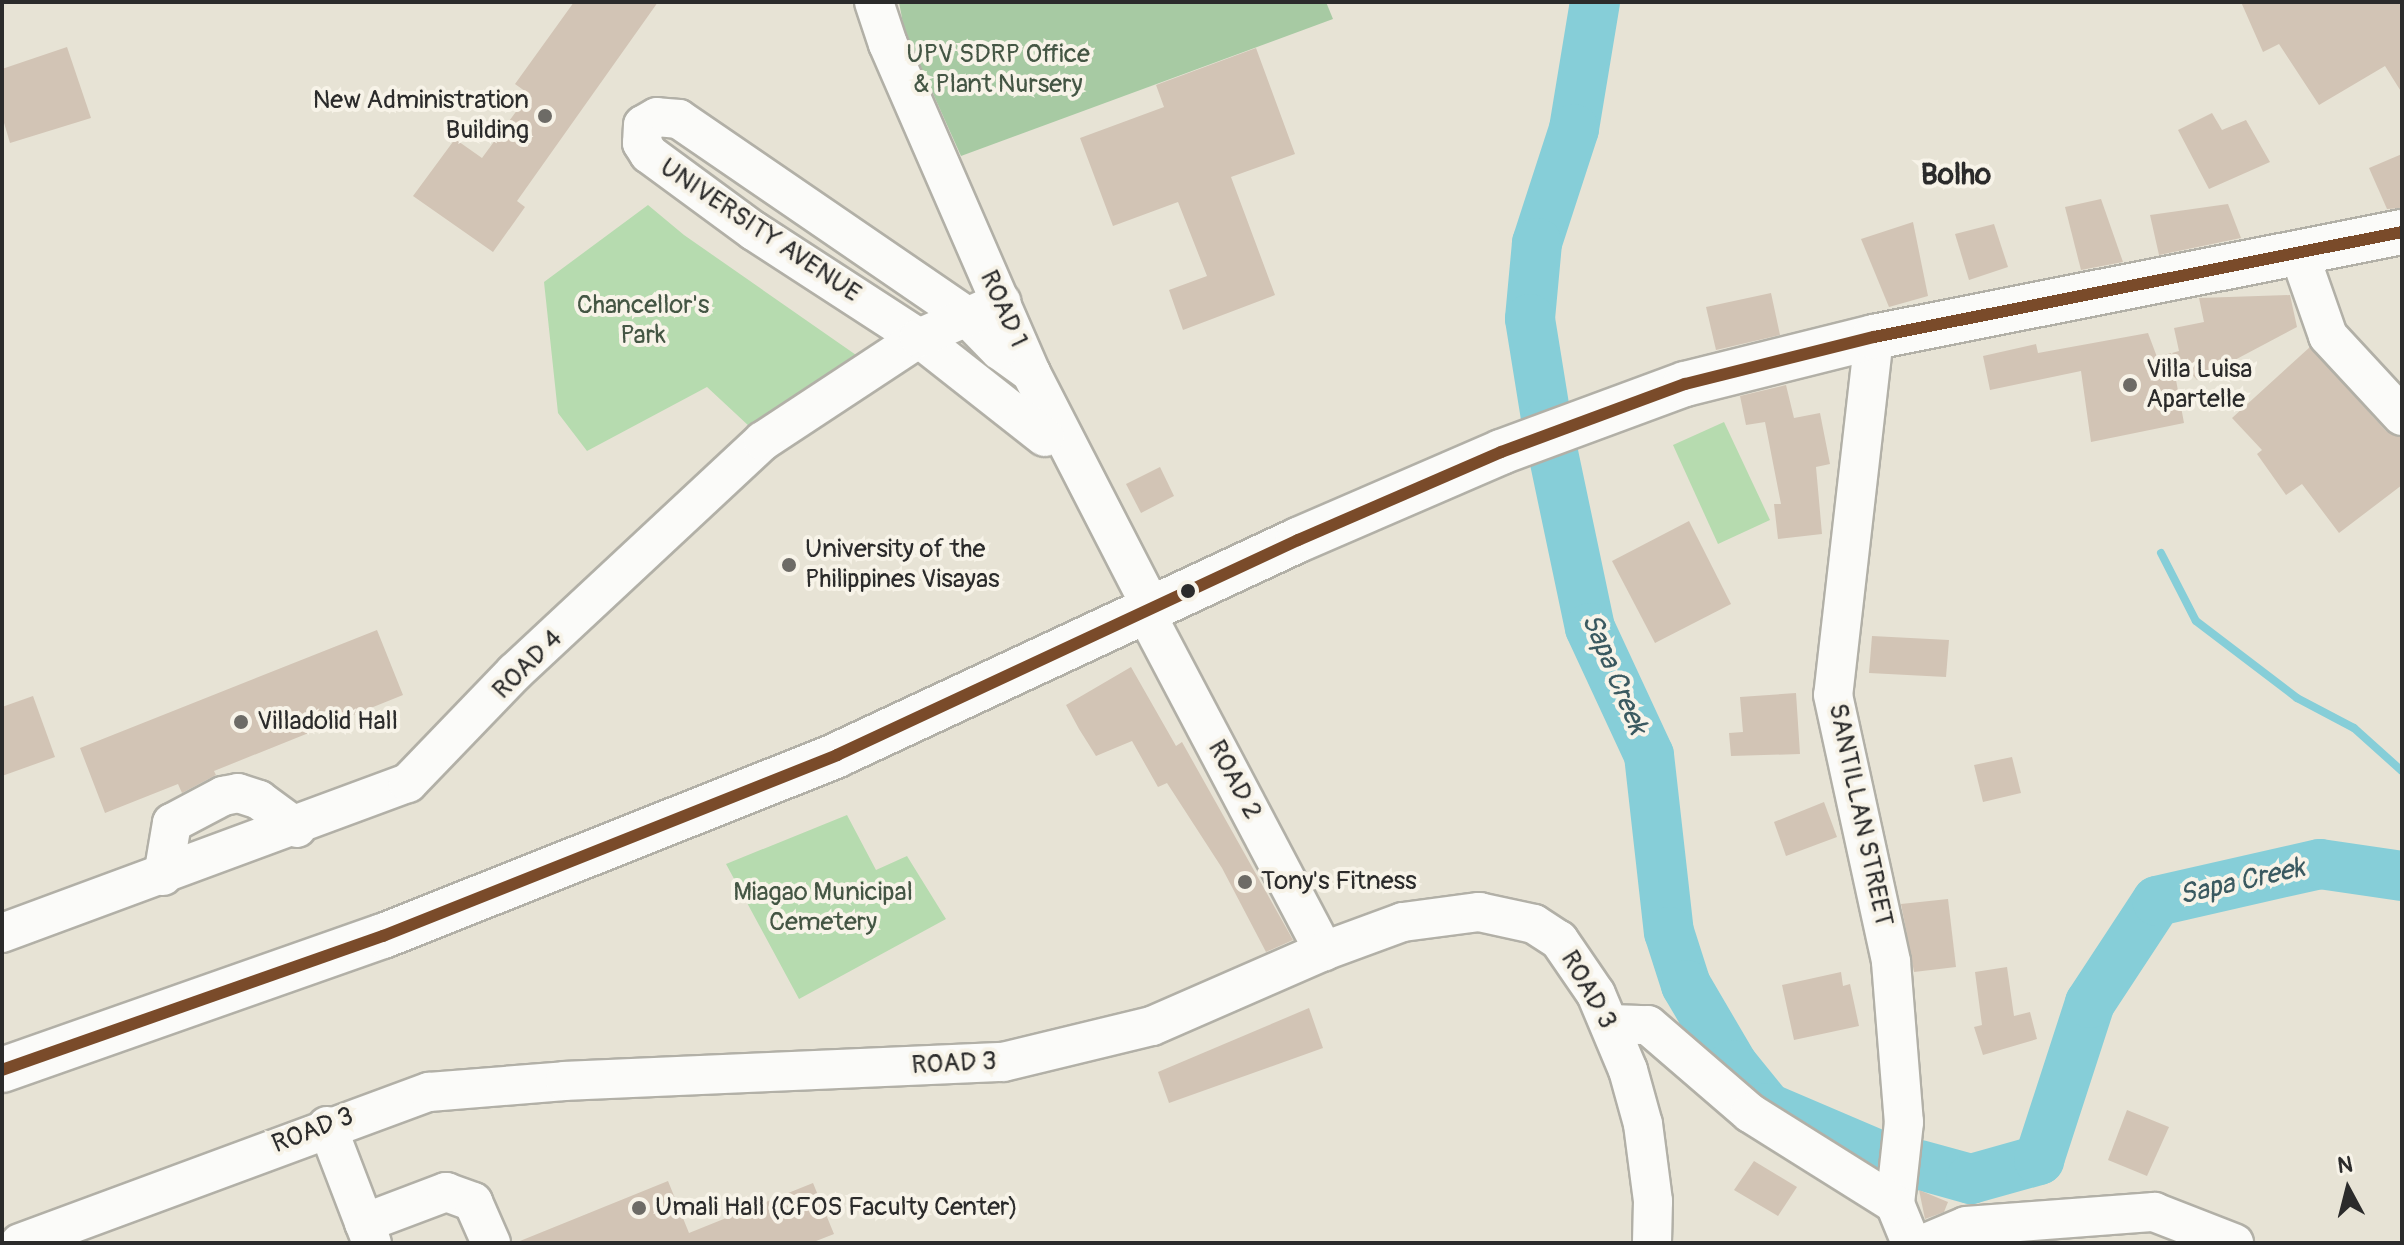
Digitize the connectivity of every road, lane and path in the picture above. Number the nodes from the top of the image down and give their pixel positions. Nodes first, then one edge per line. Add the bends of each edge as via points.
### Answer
1 (874, 2) edge
2 (2402, 232) edge
3 (2299, 253) junction
4 (983, 308) junction
5 (1874, 337) junction
6 (919, 338) junction
7 (1017, 363) junction
8 (2402, 416) edge
9 (1045, 437) junction
10 (1144, 610) junction
11 (297, 828) junction
12 (163, 876) junction
13 (2, 933) edge
14 (1324, 951) junction
15 (1610, 1024) junction
16 (2, 1070) edge
17 (327, 1126) junction
18 (1895, 1204) junction
19 (368, 1233) edge
20 (20, 1243) edge
21 (491, 1243) edge
22 (1652, 1243) edge
23 (1911, 1243) edge
24 (1926, 1243) edge
25 (2234, 1243) edge

1 - 4 street, ROAD 1
2 - 3 main road
3 - 5 main road
3 - 8 street via 2328,336
4 - 6 street, ROAD 4
4 - 6 street, UNIVERSITY AVENUE via 679,119 657,117 643,125 642,143 649,154 754,231
4 - 7 street, ROAD 1
5 - 10 main road via 1685,384 1501,452
5 - 18 street, SANTILLAN STREET via 1833,695 1891,962 1904,1122
6 - 9 street, UNIVERSITY AVENUE
6 - 11 street, ROAD 4 via 763,441 721,476 515,672 408,783
7 - 9 street, ROAD 1
7 - 10 street, ROAD 1
9 - 10 street, ROAD 1
10 - 14 street, ROAD 2
10 - 16 main road via 837,755 383,936
11 - 12 street, ROAD 4
11 - 12 street via 259,800 238,793 223,796 172,823
12 - 13 street, ROAD 4
14 - 15 street, ROAD 3 via 1403,922 1451,913 1507,915 1559,940 1579,964
14 - 17 street, ROAD 3 via 1186,1014 1060,1053 1003,1062 429,1092
15 - 18 street via 1648,1025 1750,1113
15 - 22 street, ROAD 3 via 1643,1124 1653,1201
17 - 19 street
17 - 20 street, ROAD 3
18 - 23 street, SANTILLAN STREET
19 - 21 street via 446,1192 473,1202
24 - 25 street via 1966,1226 2154,1212

